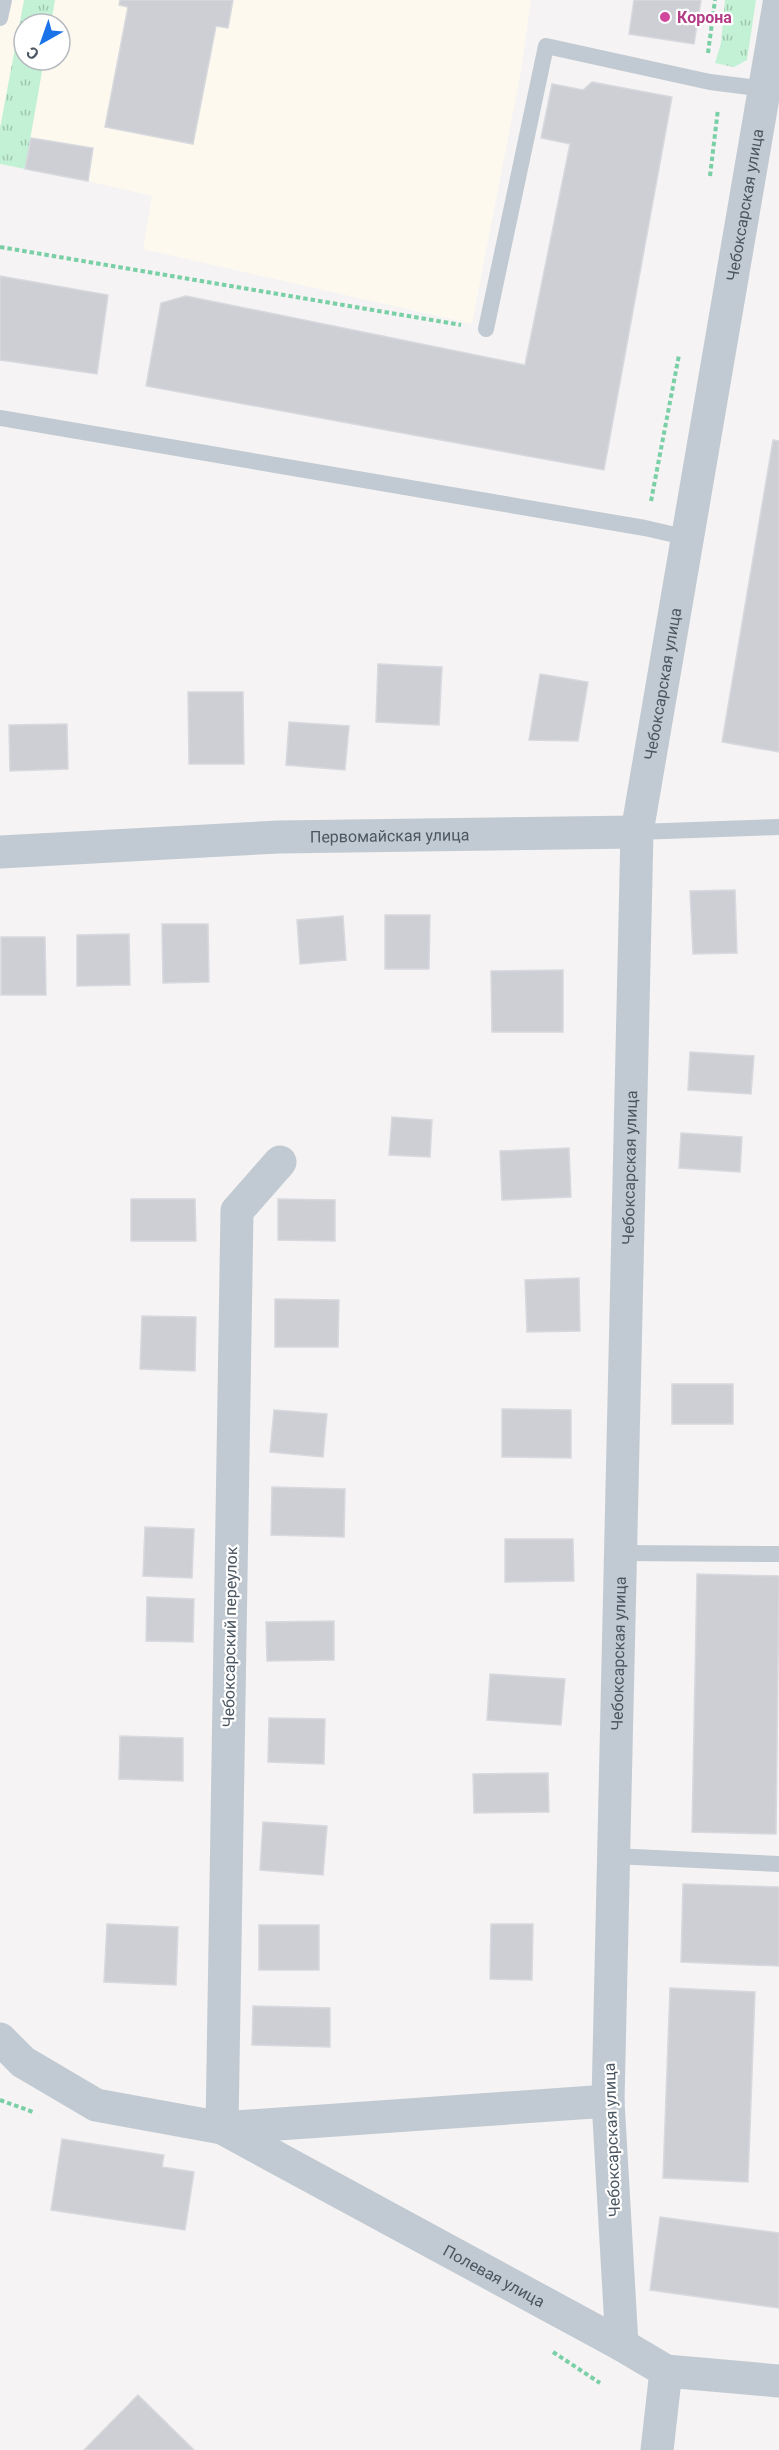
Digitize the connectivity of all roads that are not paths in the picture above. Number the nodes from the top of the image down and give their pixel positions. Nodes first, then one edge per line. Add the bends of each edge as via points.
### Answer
1 (4, 0) edge
2 (779, 4) edge
3 (0, 18) edge
4 (765, 89) junction
5 (486, 329) road end
6 (0, 418) edge
7 (688, 538) junction
8 (779, 827) edge
9 (637, 832) junction
10 (0, 852) edge
11 (280, 1162) dead end
12 (621, 1553) junction
13 (779, 1554) edge
14 (614, 1856) junction
15 (779, 1864) edge
16 (0, 2039) edge
17 (608, 2101) junction
18 (222, 2128) junction
19 (622, 2345) junction
20 (666, 2371) junction
21 (779, 2380) edge
22 (657, 2450) edge

1 - 3 lane
2 - 4 street, Чебоксарская улица
4 - 5 lane via 710,82 546,46
4 - 7 street, Чебоксарская улица
6 - 7 lane
7 - 9 street, Чебоксарская улица
8 - 9 lane, Первомайская улица
9 - 10 street, Первомайская улица via 279,837
9 - 12 street, Чебоксарская улица
11 - 18 street, Чебоксарский переулок via 237,1211
12 - 13 lane
12 - 14 street, Чебоксарская улица
14 - 15 lane
14 - 17 street, Чебоксарская улица
16 - 18 street, Полевая улица via 23,2062 96,2105
17 - 18 street, Полевая улица
17 - 19 street, Чебоксарская улица
18 - 19 street, Полевая улица
19 - 20 street, Полевая улица
20 - 21 street, Полевая улица
20 - 22 street

